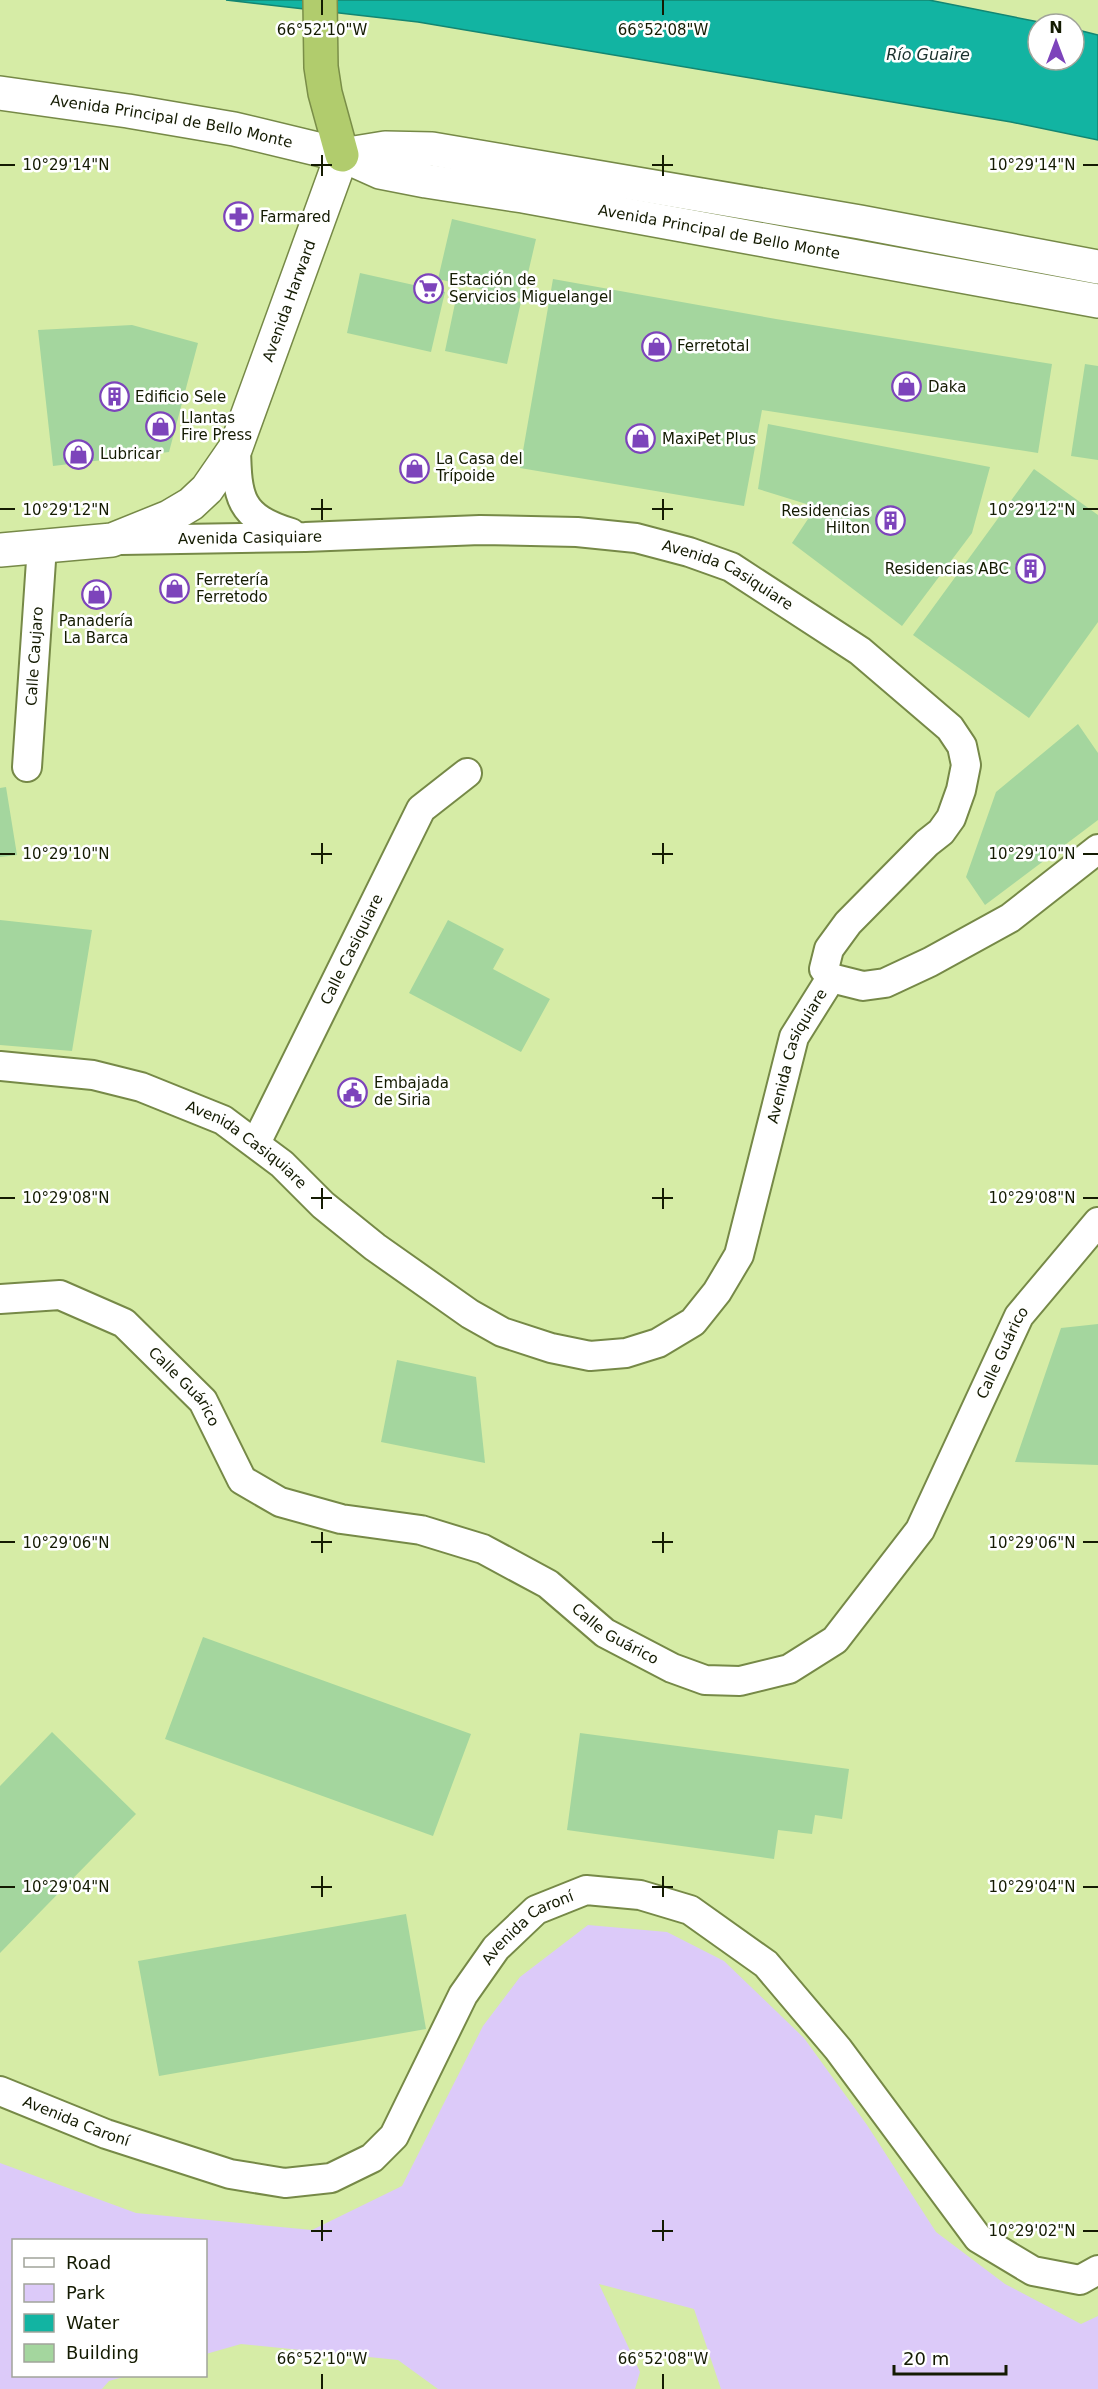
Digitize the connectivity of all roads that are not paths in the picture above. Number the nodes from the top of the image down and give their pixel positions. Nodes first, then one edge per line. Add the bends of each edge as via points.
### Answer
1 (320, 0) edge
2 (0, 93) edge
3 (342, 155) junction
4 (1098, 267) edge
5 (1098, 301) edge
6 (236, 447) junction
7 (305, 537) junction
8 (112, 540) junction
9 (42, 546) junction
10 (0, 550) edge
11 (27, 767) dead end
12 (467, 773) dead end
13 (1098, 849) edge
14 (831, 978) junction
15 (0, 1066) edge
16 (256, 1143) junction
17 (1098, 1222) edge
18 (0, 1299) edge
19 (0, 2091) edge
20 (1098, 2270) edge

1 - 3 highway via 321,67
2 - 3 street, Avenida Principal de Bello Monte via 234,129
3 - 4 street, Avenida Principal de Bello Monte via 385,148 432,148
3 - 5 street, Avenida Principal de Bello Monte via 380,172 426,181
3 - 6 street, Avenida Harward
6 - 7 street, Avenida Harward via 237,477 252,515 268,526
6 - 8 street, Avenida Harward via 192,504
7 - 8 street, Avenida Casiquiare
7 - 14 street, Avenida Casiquiare via 480,530 636,538 731,567 860,651 914,695 950,728 962,746 966,765 961,790 951,819 941,832 848,923 829,949 824,969
8 - 9 street, Avenida Harward
9 - 10 street, Avenida Harward
9 - 11 street, Calle Caujaro
12 - 16 street, Calle Casiquiare via 421,809
13 - 14 street via 1010,918 930,962 885,983 863,986
14 - 16 street, Avenida Casiquiare via 794,1037 739,1255 693,1322 647,1347 590,1356 502,1332 375,1247
15 - 16 street, Avenida Casiquiare via 93,1075 141,1087 223,1120
17 - 18 street, Calle Guárico via 1019,1316 920,1530 836,1640 789,1669 740,1681 705,1680 672,1668 606,1633 548,1584 483,1549 421,1530 341,1519 280,1502 242,1480 203,1401 124,1323 60,1295
19 - 20 street, Avenida Caroní via 106,2134 230,2174 285,2183 331,2178 372,2158 394,2136 463,1995 496,1948 536,1910 586,1890 640,1895 690,1910 766,1964 838,2049 978,2238 1033,2271 1080,2280

